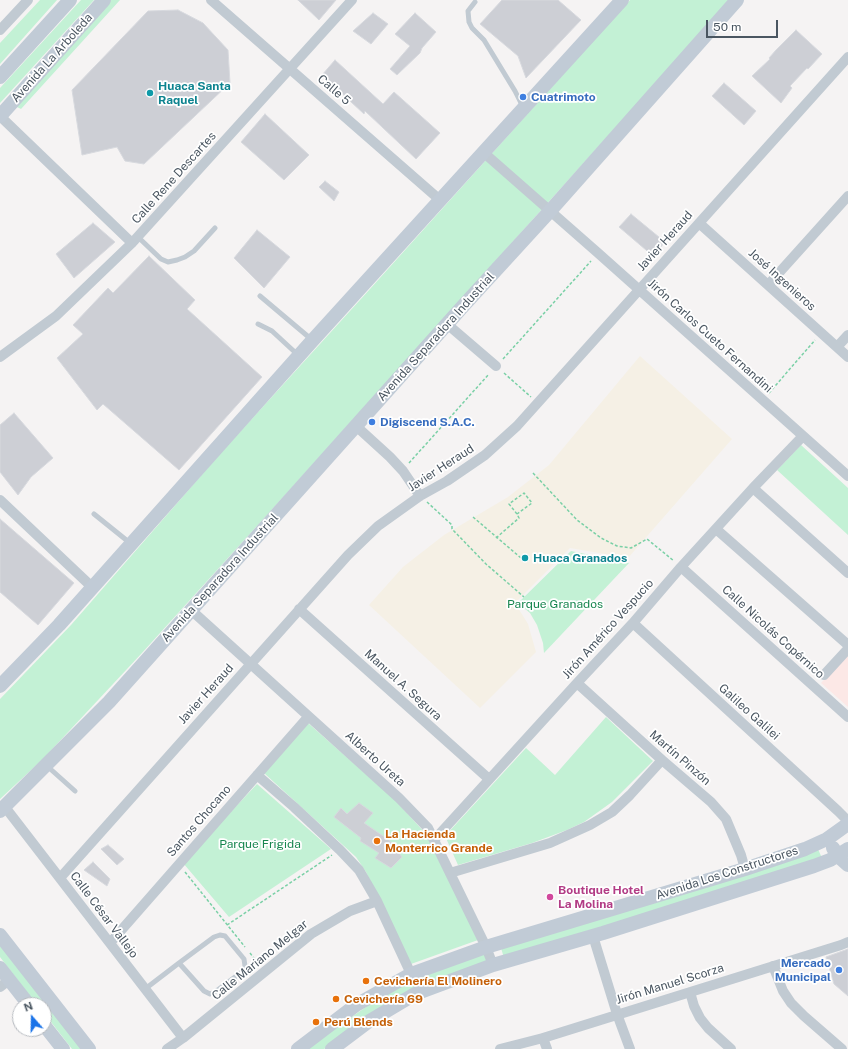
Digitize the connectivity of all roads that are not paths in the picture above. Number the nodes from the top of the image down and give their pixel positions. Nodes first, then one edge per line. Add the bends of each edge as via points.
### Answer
1 (28, 0) edge
2 (70, 0) edge
3 (104, 0) edge
4 (210, 0) edge
5 (352, 0) edge
6 (622, 0) edge
7 (737, 0) edge
8 (475, 2) dead end
9 (0, 30) edge
10 (848, 57) edge
11 (290, 69) junction
12 (0, 77) edge
13 (523, 108) junction
14 (0, 116) edge
15 (483, 152) junction
16 (848, 196) edge
17 (440, 200) junction
18 (550, 211) junction
19 (699, 223) junction
20 (215, 228) dead end
21 (135, 240) junction
22 (768, 285) junction
23 (639, 290) junction
24 (260, 296) dead end
25 (258, 324) dead end
26 (447, 324) junction
27 (848, 335) edge
28 (312, 340) junction
29 (837, 347) junction
30 (299, 356) junction
31 (0, 357) edge
32 (848, 357) edge
33 (496, 366) road end
34 (356, 426) junction
35 (802, 436) junction
36 (848, 476) edge
37 (753, 488) junction
38 (420, 496) junction
39 (0, 500) edge
40 (94, 514) dead end
41 (716, 529) junction
42 (131, 544) junction
43 (681, 567) junction
44 (848, 572) edge
45 (92, 587) junction
46 (300, 609) junction
47 (191, 610) junction
48 (633, 623) junction
49 (848, 645) edge
50 (848, 649) edge
51 (250, 664) junction
52 (824, 675) dead end
53 (5, 679) edge
54 (577, 683) junction
55 (308, 716) junction
56 (848, 717) edge
57 (662, 760) junction
58 (46, 766) junction
59 (257, 775) junction
60 (489, 779) junction
61 (75, 791) dead end
62 (2, 809) edge
63 (848, 821) edge
64 (848, 824) edge
65 (827, 839) junction
66 (434, 840) junction
67 (845, 857) edge
68 (745, 869) junction
69 (450, 872) junction
70 (60, 878) junction
71 (376, 901) junction
72 (0, 935) edge
73 (593, 936) junction
74 (848, 942) edge
75 (110, 944) junction
76 (486, 947) junction
77 (179, 964) junction
78 (493, 965) junction
79 (773, 966) junction
80 (0, 968) edge
81 (411, 974) junction
82 (5, 983) edge
83 (145, 989) junction
84 (690, 992) junction
85 (20, 997) edge
86 (617, 1014) junction
87 (52, 1035) edge
88 (183, 1038) junction
89 (543, 1038) junction
90 (63, 1049) edge
91 (89, 1049) edge
92 (167, 1049) edge
93 (298, 1049) edge
94 (332, 1049) edge
95 (500, 1049) edge
96 (547, 1049) edge
97 (630, 1049) edge
98 (731, 1049) edge
99 (842, 1049) edge

1 - 9 street
2 - 12 main road
3 - 14 main road, Avenida La Arboleda
4 - 11 street, Calle 5
5 - 11 street, Calle Rene Descartes
6 - 13 main road
7 - 18 main road, Avenida Separadora Industrial
8 - 13 lane via 468,10 469,22 484,40
10 - 19 street, Javier Heraud
11 - 17 street, Calle 5
11 - 21 street, Calle Rene Descartes
13 - 15 main road
14 - 21 street
15 - 17 main road
15 - 18 street, Jirón Carlos Cueto Fernandini
16 - 22 street
17 - 28 main road
18 - 23 street, Jirón Carlos Cueto Fernandini
18 - 26 main road, Avenida Separadora Industrial
19 - 22 street, José Ingenieros
19 - 23 street, Javier Heraud
20 - 21 lane via 194,251 185,257 168,262
21 - 31 street, Calle Rene Descartes via 56,316
22 - 29 street, José Ingenieros
23 - 35 street, Jirón Carlos Cueto Fernandini
23 - 38 street, Javier Heraud via 517,426 485,455
24 - 28 lane
25 - 30 lane via 272,331
26 - 33 street
26 - 34 main road, Avenida Separadora Industrial
27 - 29 street
28 - 30 main road
29 - 32 street, José Ingenieros
30 - 42 main road
34 - 38 street via 390,456
34 - 47 main road, Avenida Separadora Industrial
35 - 36 street, Jirón Carlos Cueto Fernandini
35 - 37 street, Jirón Américo Vespucio
37 - 41 street, Jirón Américo Vespucio
37 - 44 street
38 - 46 street, Javier Heraud via 378,526 348,555
39 - 45 street
40 - 42 lane
41 - 43 street, Jirón Américo Vespucio
41 - 49 street
42 - 45 main road
43 - 48 street, Jirón Américo Vespucio
43 - 56 street, Calle Nicolás Copérnico
45 - 53 main road via 59,625
46 - 51 street, Javier Heraud
46 - 60 street, Manuel A. Segura
47 - 51 street, Alberto Ureta
47 - 58 main road, Avenida Separadora Industrial via 109,702
48 - 54 street, Jirón Américo Vespucio
48 - 63 street, Galileo Galilei
50 - 52 street
51 - 55 street, Alberto Ureta
51 - 70 street, Javier Heraud
54 - 57 street, Martín Pinzón
54 - 60 street, Jirón Américo Vespucio
55 - 59 street, Santos Chocano
55 - 66 street, Alberto Ureta via 399,798 428,828
57 - 68 street, Martín Pinzón via 711,802 726,819
57 - 69 street via 612,812 590,826 550,843
58 - 61 lane
58 - 62 main road, Avenida Separadora Industrial
59 - 71 street via 294,806 359,870
59 - 75 street, Santos Chocano
60 - 66 street, Jirón Américo Vespucio
62 - 70 street, Calle César Vallejo
64 - 65 main road, Avenida Los Constructores
65 - 67 main road
65 - 68 main road, Avenida Los Constructores
66 - 69 street, Alberto Ureta
67 - 73 main road, Avenida Los Constructores
68 - 76 main road, Avenida Los Constructores
69 - 76 street, Alberto Ureta
70 - 75 street, Calle César Vallejo
71 - 81 street
71 - 88 street, Calle Mariano Melgar via 350,911 311,934
72 - 91 main road
73 - 78 main road, Avenida Los Constructores
73 - 86 street
74 - 79 street, Jirón Manuel Scorza
75 - 83 street, Calle César Vallejo
76 - 78 street, Alberto Ureta
76 - 81 main road, Avenida Los Constructores
77 - 77 lane via 220,934 225,936 244,959 245,966 243,971 210,994 204,991
77 - 83 lane
78 - 94 main road, Avenida Los Constructores via 415,994 368,1022
79 - 84 street, Jirón Manuel Scorza
79 - 99 street via 791,1003
80 - 82 main road
81 - 93 main road, Avenida Los Constructores via 356,1005
82 - 85 main road
83 - 88 street, Calle César Vallejo
84 - 86 street, Jirón Manuel Scorza
84 - 98 street via 700,1018
86 - 89 street, Jirón Manuel Scorza
86 - 97 street
87 - 90 main road
88 - 92 street, Calle Mariano Melgar
89 - 95 street, Jirón Manuel Scorza
89 - 96 street

